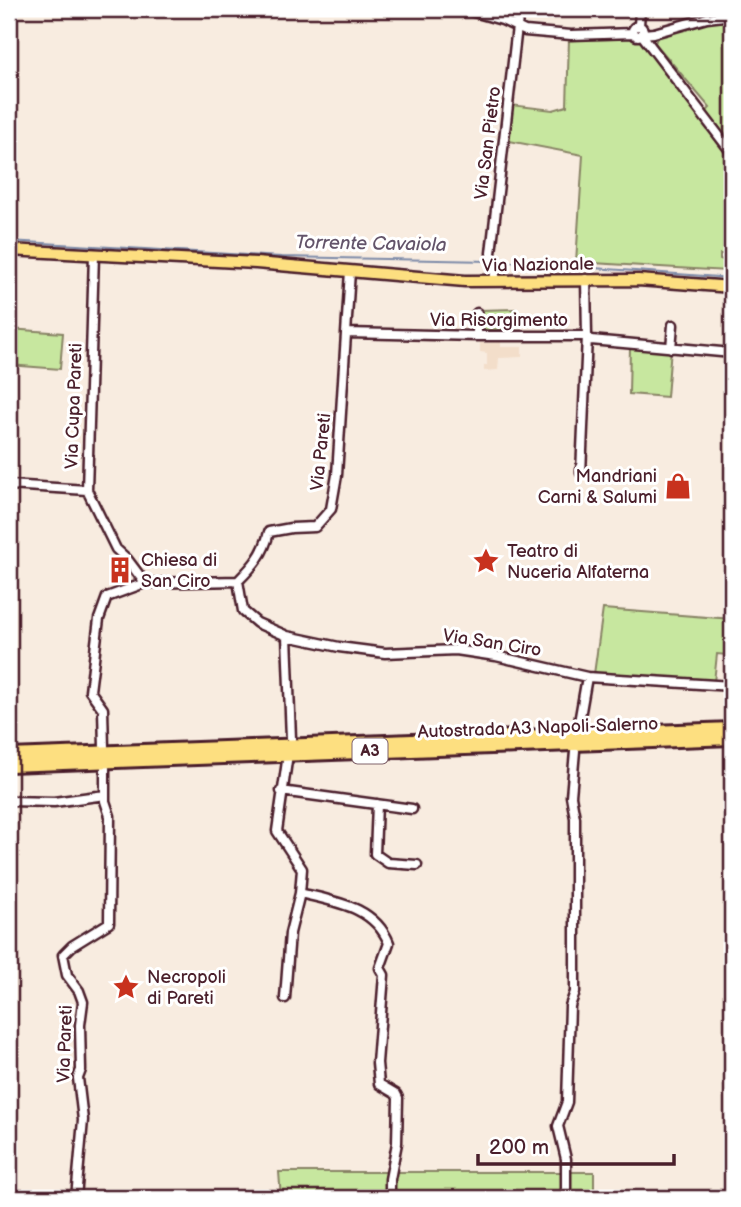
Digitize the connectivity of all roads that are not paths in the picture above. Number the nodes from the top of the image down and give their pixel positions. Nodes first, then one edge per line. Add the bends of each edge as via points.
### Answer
1 (463, 9) edge
2 (519, 9) edge
3 (640, 9) edge
4 (732, 15) edge
5 (518, 29) junction
6 (639, 32) junction
7 (732, 153) edge
8 (9, 250) edge
9 (94, 254) junction
10 (350, 271) junction
11 (495, 276) junction
12 (586, 279) junction
13 (732, 288) edge
14 (477, 313) dead end
15 (673, 325) dead end
16 (347, 333) junction
17 (587, 336) junction
18 (477, 337) junction
19 (671, 348) junction
20 (732, 353) edge
21 (581, 472) dead end
22 (9, 485) edge
23 (87, 490) junction
24 (238, 581) junction
25 (145, 583) junction
26 (287, 636) junction
27 (587, 677) junction
28 (732, 686) edge
29 (578, 728) dead end
30 (732, 729) edge
31 (732, 738) edge
32 (291, 739) dead end
33 (104, 748) dead end
34 (575, 751) dead end
35 (9, 756) edge
36 (287, 761) dead end
37 (9, 765) edge
38 (104, 768) dead end
39 (281, 792) junction
40 (105, 795) junction
41 (9, 801) edge
42 (377, 804) junction
43 (412, 808) dead end
44 (416, 865) dead end
45 (300, 893) junction
46 (285, 998) dead end
47 (76, 1198) edge
48 (390, 1198) edge
49 (566, 1198) edge

1 - 5 street
2 - 5 street, Via San Pietro
3 - 6 street
4 - 6 street via 654,33
5 - 6 street via 560,34
5 - 11 street, Via San Pietro via 491,253
6 - 7 street
8 - 9 main road, Via Nazionale
9 - 10 main road, Via Nazionale
9 - 23 street, Via Cupa Pareti
10 - 11 main road, Via Nazionale via 465,281
10 - 16 street, Via Pareti
11 - 12 main road, Via Nazionale
12 - 13 main road, Via Nazionale
12 - 17 street
14 - 18 street
15 - 19 street
16 - 18 street, Via Risorgimento
16 - 24 street, Via Pareti via 331,509 314,527 269,532 255,564
17 - 18 street, Via Risorgimento
17 - 19 street, Via Risorgimento
17 - 21 street
19 - 20 street, Via Risorgimento
22 - 23 street
23 - 25 street, Via Cupa Pareti via 116,550
24 - 25 street
24 - 26 street, Via San Ciro via 243,611 257,623
25 - 33 street via 107,597 99,619 90,691 103,709
26 - 27 street, Via San Ciro via 385,653 456,650
26 - 32 street
27 - 28 street, Via San Ciro
27 - 29 street
30 - 35 highway, Autostrada A3 Napoli-Salerno / A3
31 - 37 highway, Autostrada A3 Napoli-Salerno / A3
34 - 49 street via 571,796 575,818 575,992 570,1006 567,1102 558,1126 566,1159
36 - 39 street
38 - 40 street, Via Pareti
39 - 42 street
39 - 45 street via 277,831 302,869
40 - 41 street via 54,802
40 - 47 street, Via Pareti via 110,824 109,923 63,955 67,975 83,1002 78,1078 83,1120
42 - 43 street
42 - 44 street via 375,854 388,863
45 - 46 street via 290,933
45 - 48 street via 362,912 383,929 388,943 380,968 384,975 377,1063 379,1084 398,1098

